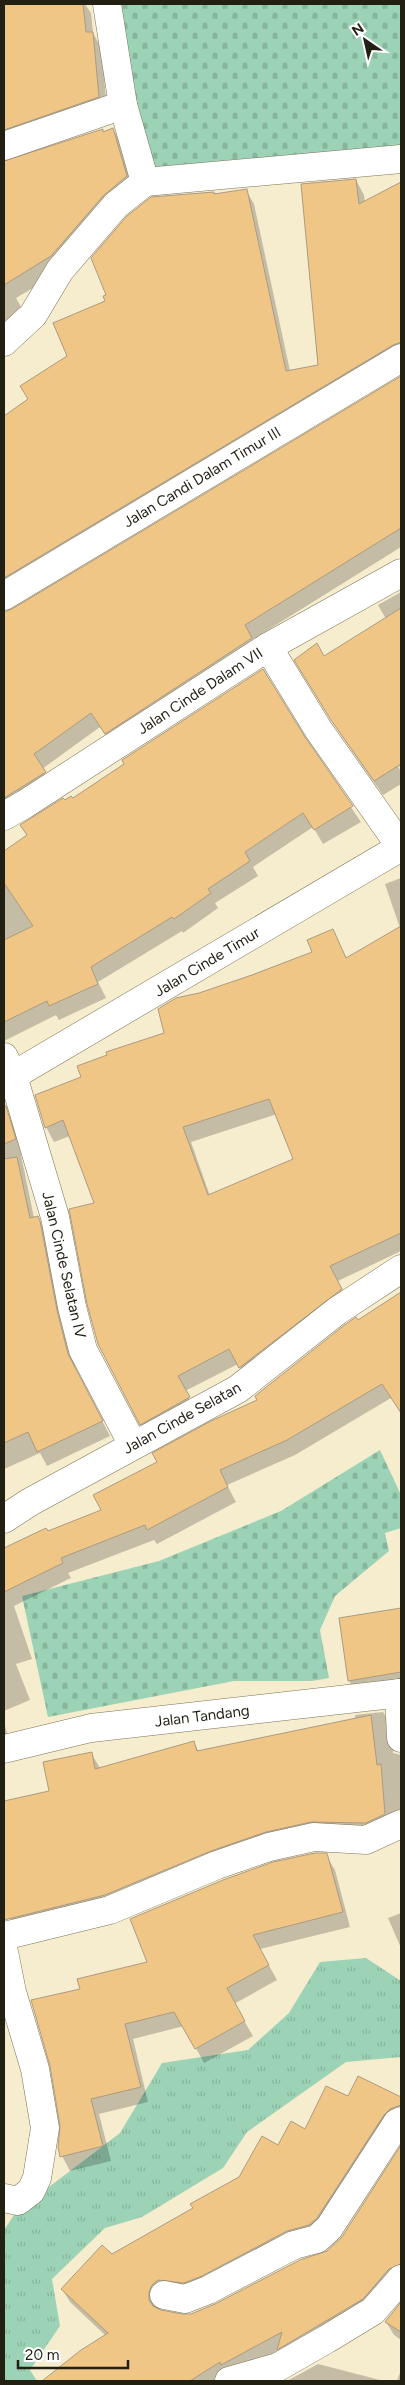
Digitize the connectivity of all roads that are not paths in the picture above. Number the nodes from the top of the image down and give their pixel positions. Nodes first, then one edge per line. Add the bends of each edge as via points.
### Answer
1 (107, 4) edge
2 (123, 105) junction
3 (4, 146) edge
4 (401, 159) edge
5 (145, 182) junction
6 (4, 342) edge
7 (401, 358) edge
8 (401, 574) edge
9 (4, 596) edge
10 (268, 647) junction
11 (4, 816) edge
12 (401, 847) edge
13 (7, 1071) edge
14 (401, 1269) edge
15 (133, 1445) junction
16 (4, 1519) edge
17 (400, 1693) edge
18 (401, 1738) edge
19 (4, 1749) edge
20 (401, 1824) edge
21 (4, 1936) edge
22 (4, 1952) edge
23 (401, 2122) edge
24 (4, 2198) edge
25 (401, 2279) edge
26 (164, 2295) dead end
27 (229, 2381) edge

1 - 2 street
2 - 3 street
2 - 5 street
4 - 5 street
5 - 6 street via 116,205 60,270 33,315
7 - 9 street, Jalan Candi Dalam Timur III
8 - 10 street, Jalan Cinde Dalam VII
10 - 11 street, Jalan Cinde Dalam VII
10 - 12 street via 318,729
12 - 13 street, Jalan Cinde Timur
13 - 15 street, Jalan Cinde Selatan IV via 55,1217 83,1350
14 - 15 street, Jalan Cinde Selatan via 337,1311 238,1389
15 - 16 street, Jalan Cinde Selatan
17 - 18 street
17 - 19 street, Jalan Tandang via 90,1728
20 - 21 street via 366,1840 314,1837 269,1847 110,1910
22 - 24 street via 12,1992 35,2069 45,2128 37,2178 31,2191 18,2201
23 - 26 street via 367,2166 329,2228 317,2239 294,2245 185,2299
25 - 27 street via 373,2311 327,2339 278,2367

